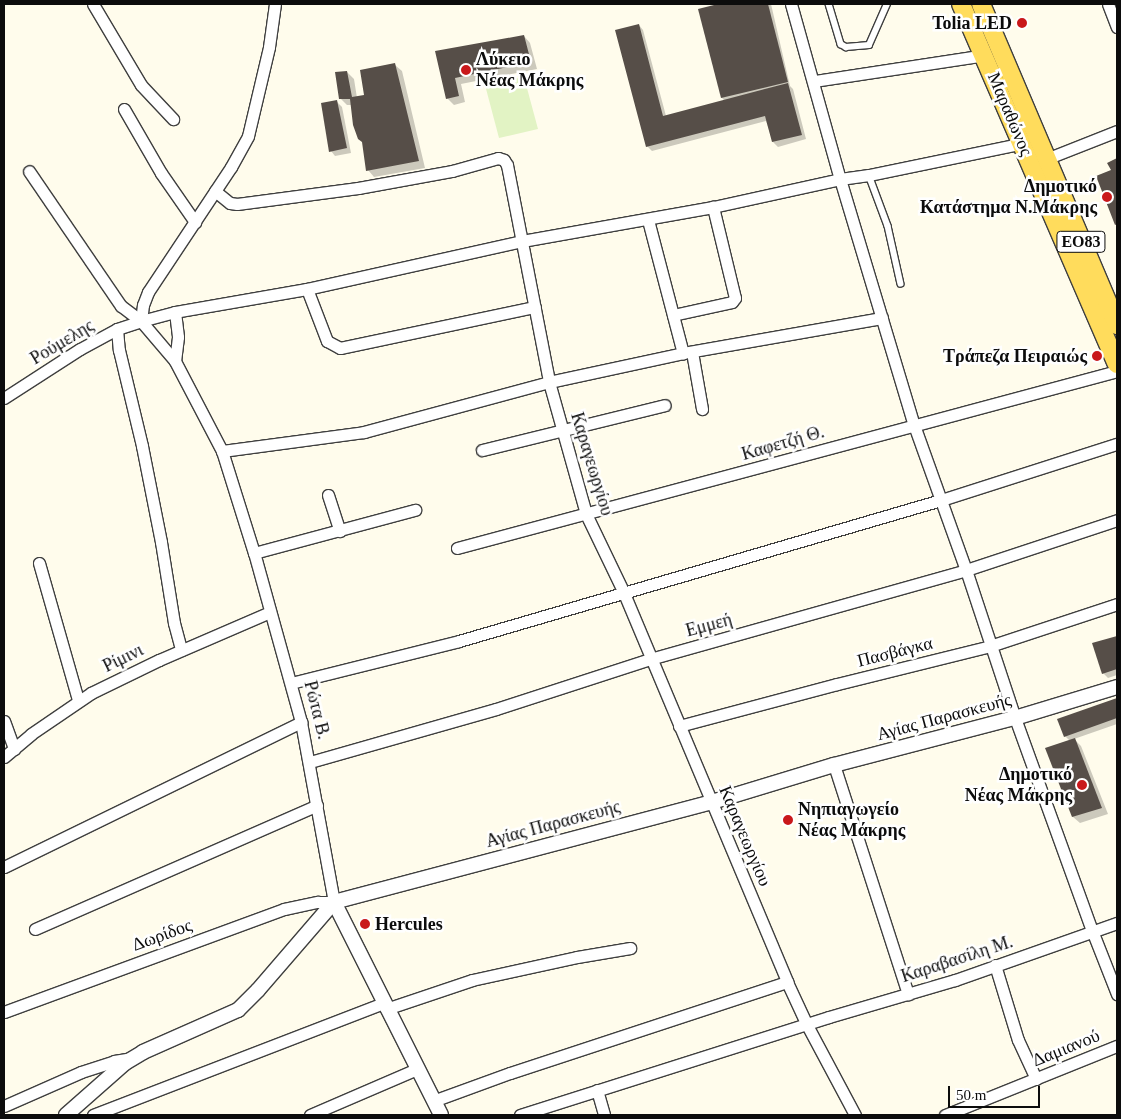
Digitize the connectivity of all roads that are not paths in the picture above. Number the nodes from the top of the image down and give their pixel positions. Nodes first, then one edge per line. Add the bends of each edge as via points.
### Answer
1 (94, 4) edge
2 (275, 4) edge
3 (791, 4) edge
4 (829, 4) edge
5 (887, 4) edge
6 (961, 4) edge
7 (980, 4) edge
8 (1108, 4) edge
9 (1117, 27) edge
10 (985, 55) junction
11 (814, 81) junction
12 (124, 109) dead end
13 (173, 119) dead end
14 (1117, 131) edge
15 (1023, 143) junction
16 (1046, 159) junction
17 (29, 171) dead end
18 (869, 175) junction
19 (840, 178) junction
20 (215, 192) junction
21 (713, 207) junction
22 (648, 220) junction
23 (196, 222) junction
24 (522, 241) junction
25 (901, 284) dead end
26 (306, 289) junction
27 (535, 307) junction
28 (175, 312) junction
29 (673, 316) junction
30 (882, 318) junction
31 (141, 321) junction
32 (1117, 325) edge
33 (117, 329) junction
34 (688, 352) junction
35 (176, 361) junction
36 (1117, 364) edge
37 (1117, 371) edge
38 (549, 382) junction
39 (4, 398) edge
40 (665, 406) dead end
41 (702, 409) dead end
42 (914, 425) junction
43 (564, 431) junction
44 (1117, 444) edge
45 (482, 450) dead end
46 (222, 451) junction
47 (328, 495) dead end
48 (941, 500) junction
49 (415, 510) dead end
50 (586, 514) junction
51 (1117, 520) edge
52 (340, 531) junction
53 (457, 548) dead end
54 (254, 553) junction
55 (39, 564) dead end
56 (966, 570) junction
57 (623, 591) junction
58 (1117, 604) edge
59 (270, 612) junction
60 (990, 646) junction
61 (182, 650) junction
62 (650, 659) junction
63 (291, 683) junction
64 (1117, 687) edge
65 (78, 700) junction
66 (1015, 718) junction
67 (4, 721) edge
68 (301, 722) junction
69 (680, 726) junction
70 (14, 749) junction
71 (4, 757) edge
72 (310, 762) junction
73 (834, 765) junction
74 (712, 802) junction
75 (317, 805) junction
76 (4, 867) edge
77 (334, 902) junction
78 (1117, 923) edge
79 (35, 929) dead end
80 (1093, 933) junction
81 (630, 948) dead end
82 (995, 965) junction
83 (787, 982) junction
84 (908, 994) junction
85 (1117, 994) edge
86 (384, 1006) junction
87 (4, 1012) edge
88 (807, 1025) junction
89 (1117, 1046) edge
90 (135, 1057) junction
91 (416, 1069) junction
92 (1036, 1079) junction
93 (597, 1090) junction
94 (434, 1101) junction
95 (4, 1106) edge
96 (66, 1115) edge
97 (94, 1115) edge
98 (310, 1115) edge
99 (441, 1115) edge
100 (521, 1115) edge
101 (604, 1115) edge
102 (855, 1115) edge
103 (945, 1115) edge

1 - 13 street via 141,85
2 - 20 street via 269,47 248,136
3 - 11 street
4 - 5 lane via 841,44 846,47 869,45
6 - 10 main road, Μαραθώνος / ΕΟ83
7 - 16 main road, Μαραθώνος / ΕΟ83
8 - 9 street
10 - 11 street
10 - 15 main road, Μαραθώνος / ΕΟ83
11 - 19 street
12 - 23 street via 161,173
14 - 16 street
15 - 18 street, Ρούμελης
15 - 36 main road, Μαραθώνος / ΕΟ83
16 - 32 main road, Μαραθώνος / ΕΟ83
17 - 31 street, Ρώτα Β. via 121,306
18 - 19 street, Ρούμελης
18 - 25 lane via 888,226
19 - 21 street, Ρούμελης
19 - 30 street
20 - 23 street
20 - 24 street, Καραγεωργίου via 230,203 238,204 421,178 498,158 507,165
21 - 22 street, Ρούμελης
21 - 29 street via 735,298 732,302
22 - 24 street, Ρούμελης
22 - 29 street
23 - 31 street via 148,292
24 - 26 street, Ρούμελης
24 - 27 street, Καραγεωργίου
26 - 27 street via 327,341 340,348
26 - 28 street, Ρούμελης
27 - 38 street, Καραγεωργίου
28 - 31 street, Ρούμελης
28 - 35 street
29 - 34 street
30 - 34 street
30 - 42 street
31 - 33 street, Ρούμελης
31 - 35 street, Ρώτα Β.
33 - 39 street, Ρούμελης
33 - 61 street
34 - 38 street
34 - 41 street
35 - 46 street, Ρώτα Β.
37 - 42 street, Καφετζή Θ.
38 - 43 street, Καραγεωργίου
38 - 46 street via 364,432
40 - 43 street
42 - 48 street
42 - 50 street, Καφετζή Θ.
43 - 45 street
43 - 50 street, Καραγεωργίου
44 - 48 street
46 - 54 street, Ρώτα Β.
47 - 52 street
48 - 56 street
48 - 57 street
49 - 52 street
50 - 53 street, Καφετζή Θ.
50 - 57 street, Καραγεωργίου
51 - 56 street, Εμμεή
52 - 54 street
54 - 59 street, Ρώτα Β.
55 - 65 street
56 - 60 street
56 - 62 street, Εμμεή
57 - 62 street, Καραγεωργίου
57 - 63 street via 459,641
58 - 60 street, Πασβάγκα
59 - 61 street, Ρίμινι
59 - 63 street, Ρώτα Β.
60 - 66 street
60 - 69 street, Πασβάγκα
61 - 65 street, Ρίμινι
62 - 69 street, Καραγεωργίου
62 - 72 street, Εμμεή via 496,709
63 - 68 street, Ρώτα Β.
64 - 66 street, Αγίας Παρασκευής
65 - 70 street, Ρίμινι
66 - 73 street, Αγίας Παρασκευής
66 - 80 street
67 - 70 street
68 - 72 street, Ρώτα Β.
68 - 76 street
69 - 74 street, Καραγεωργίου
70 - 71 street, Ρίμινι
72 - 75 street, Ρώτα Β.
73 - 74 street, Αγίας Παρασκευής
73 - 84 street
74 - 77 street, Αγίας Παρασκευής
74 - 83 street, Καραγεωργίου
75 - 77 street, Ρώτα Β.
75 - 79 street
77 - 86 street, Ρώτα Β.
77 - 87 street, Δωρίδος via 284,909
77 - 90 street via 238,1010
78 - 80 street, Καραβασίλη Μ.
80 - 82 street, Καραβασίλη Μ.
80 - 85 street
81 - 86 street via 472,980
82 - 84 street, Καραβασίλη Μ.
82 - 92 street via 1018,1040
83 - 88 street, Καραγεωργίου
83 - 94 street
84 - 88 street, Καραβασίλη Μ.
86 - 91 street, Ρώτα Β.
86 - 97 street
88 - 93 street, Καραβασίλη Μ.
88 - 102 street, Καραγεωργίου
89 - 92 street, Δαμιανού
90 - 95 street via 81,1072
90 - 96 street
91 - 94 street, Ρώτα Β.
91 - 98 street
92 - 103 street, Δαμιανού
93 - 100 street, Καραβασίλη Μ.
93 - 101 street
94 - 99 street, Ρώτα Β.

